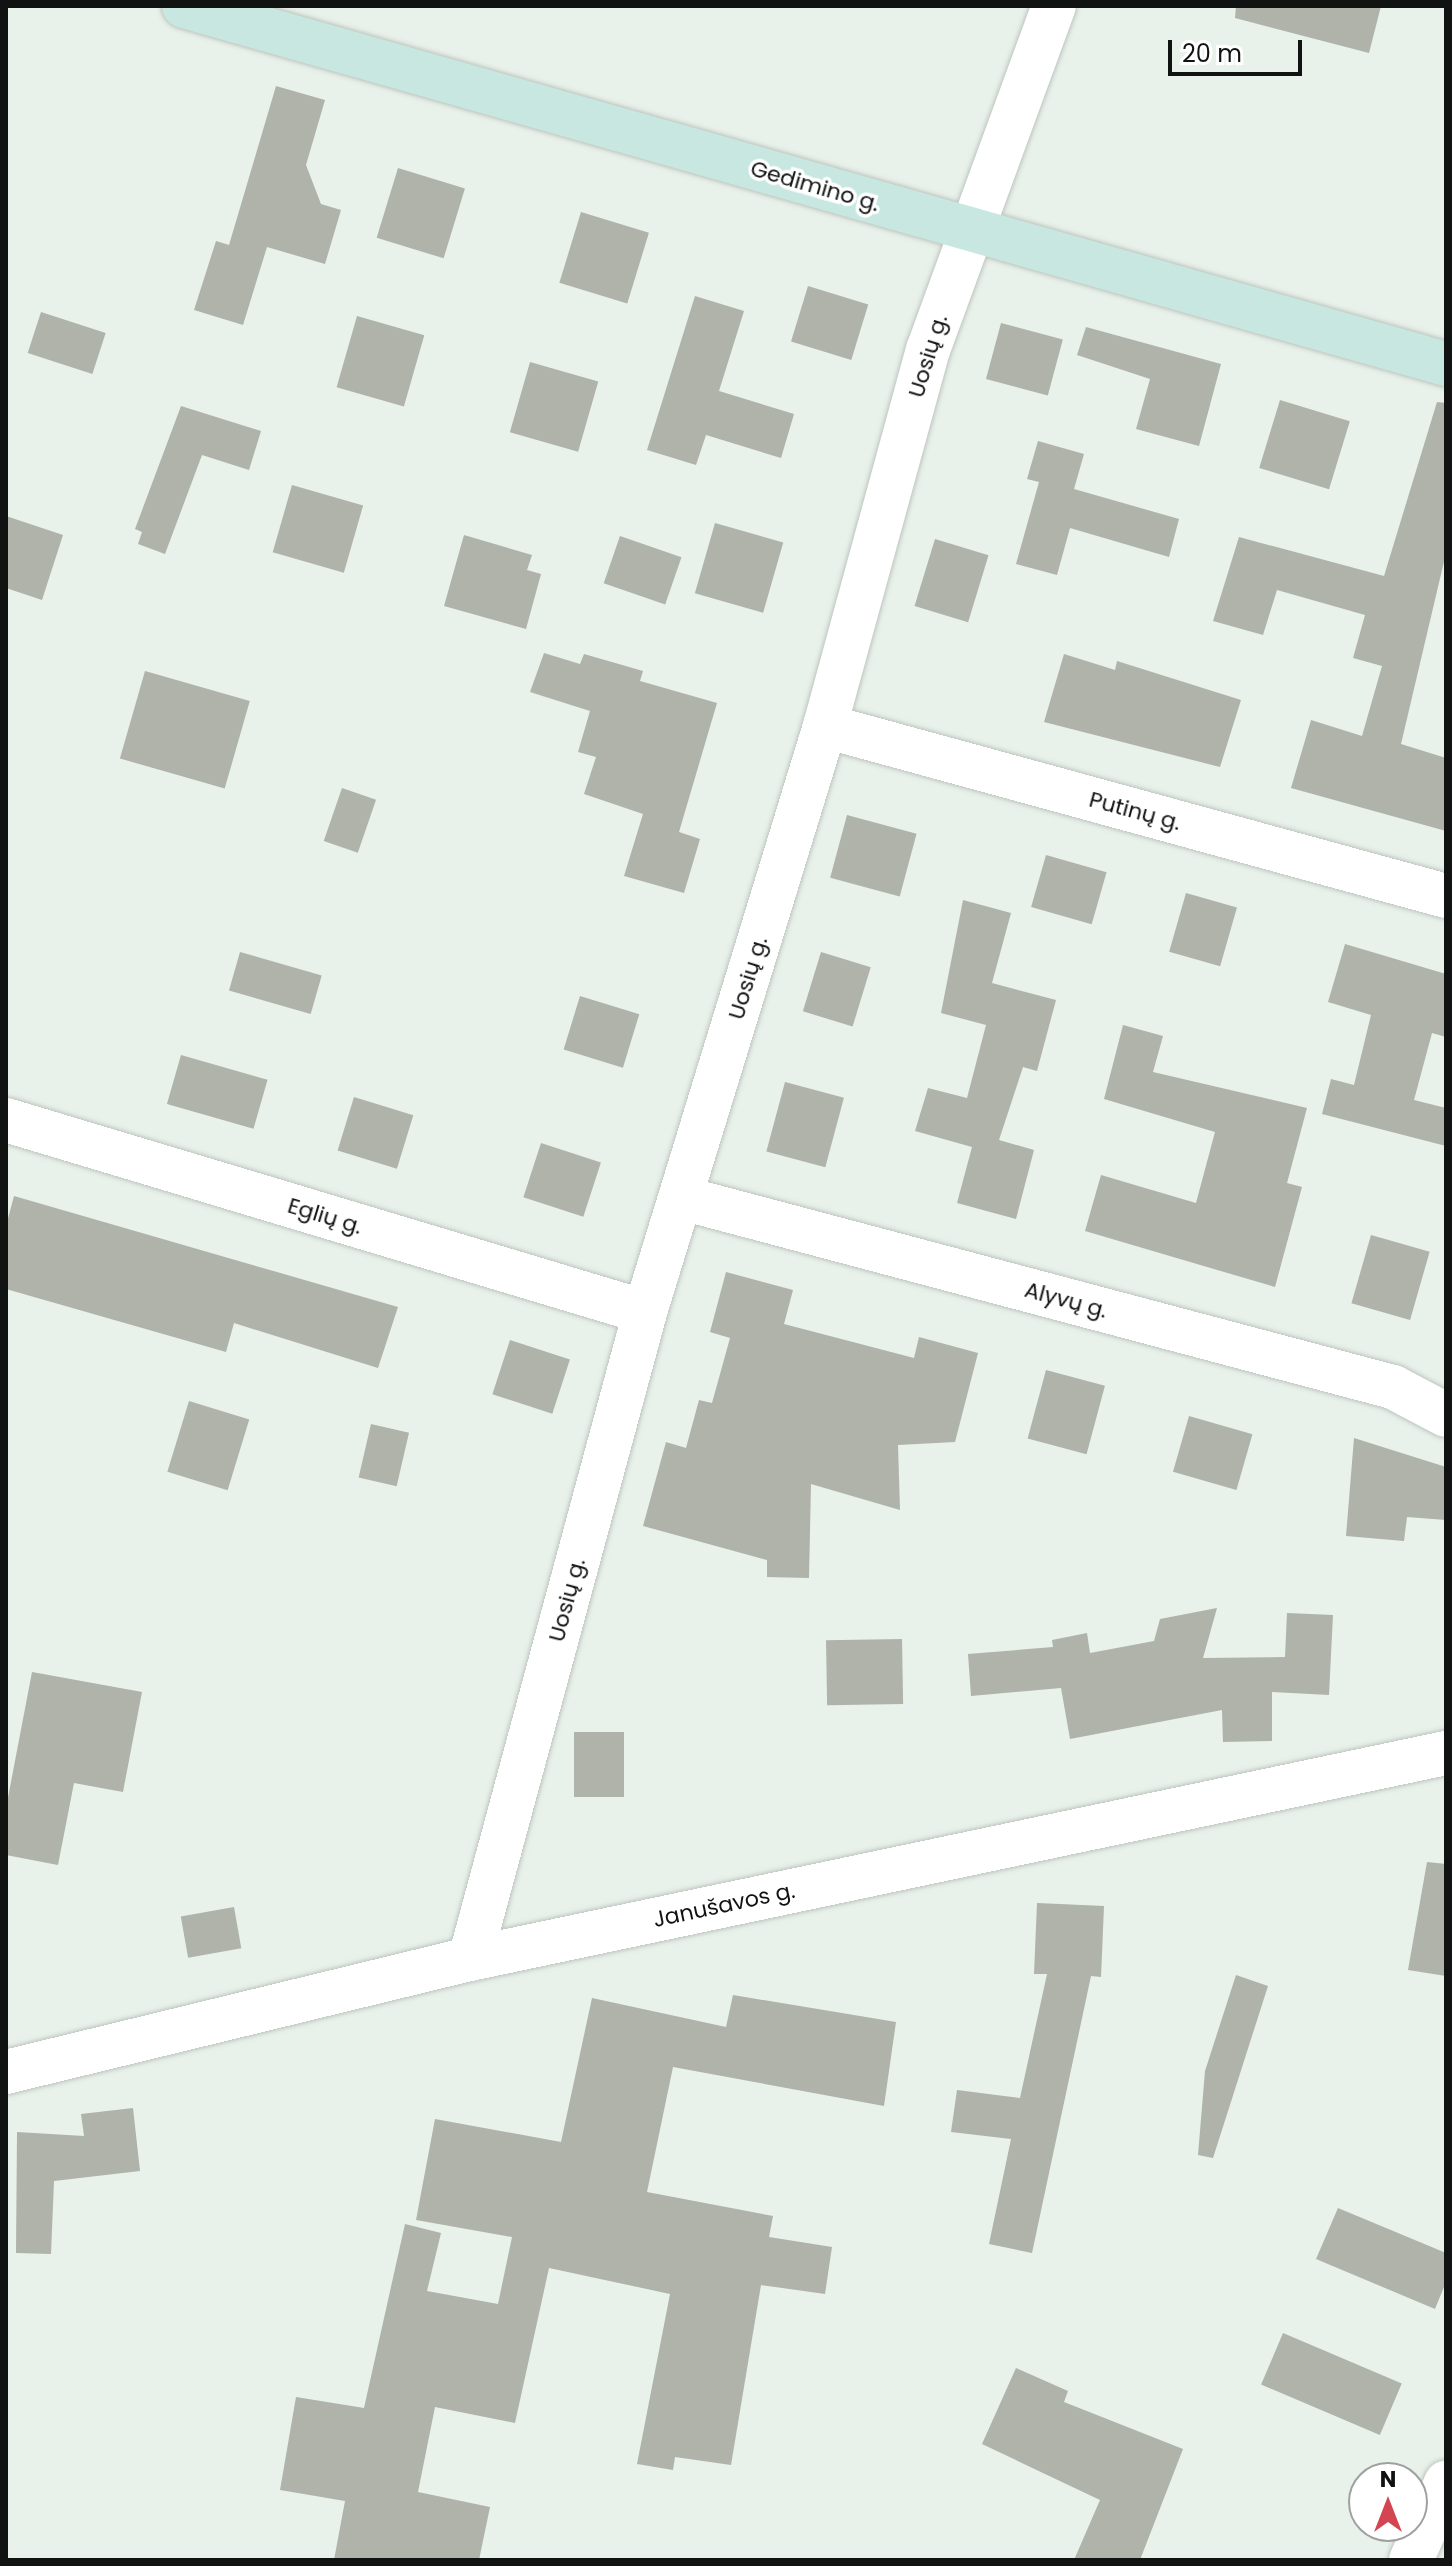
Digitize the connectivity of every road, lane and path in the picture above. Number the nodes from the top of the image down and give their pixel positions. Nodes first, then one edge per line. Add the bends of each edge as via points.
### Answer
1 (184, 6) edge
2 (1054, 6) edge
3 (970, 230) junction
4 (1446, 364) edge
5 (825, 726) junction
6 (1446, 896) edge
7 (6, 1120) edge
8 (682, 1198) junction
9 (645, 1312) junction
10 (1446, 1415) edge
11 (1446, 1753) edge
12 (470, 1959) junction
13 (6, 2072) edge
14 (1446, 2483) edge
15 (1411, 2560) edge

1 - 3 main road, Gedimino g.
2 - 3 street, Uosių g.
3 - 4 main road, Gedimino g.
3 - 5 street, Uosių g. via 928,350
5 - 6 street, Putinų g.
5 - 8 street, Uosių g.
7 - 9 street, Eglių g.
8 - 9 street, Uosių g.
8 - 10 street, Alyvų g. via 1393,1387
9 - 12 street, Uosių g.
11 - 12 street, Janušavos g.
12 - 13 street, Janušavos g.
14 - 15 street

